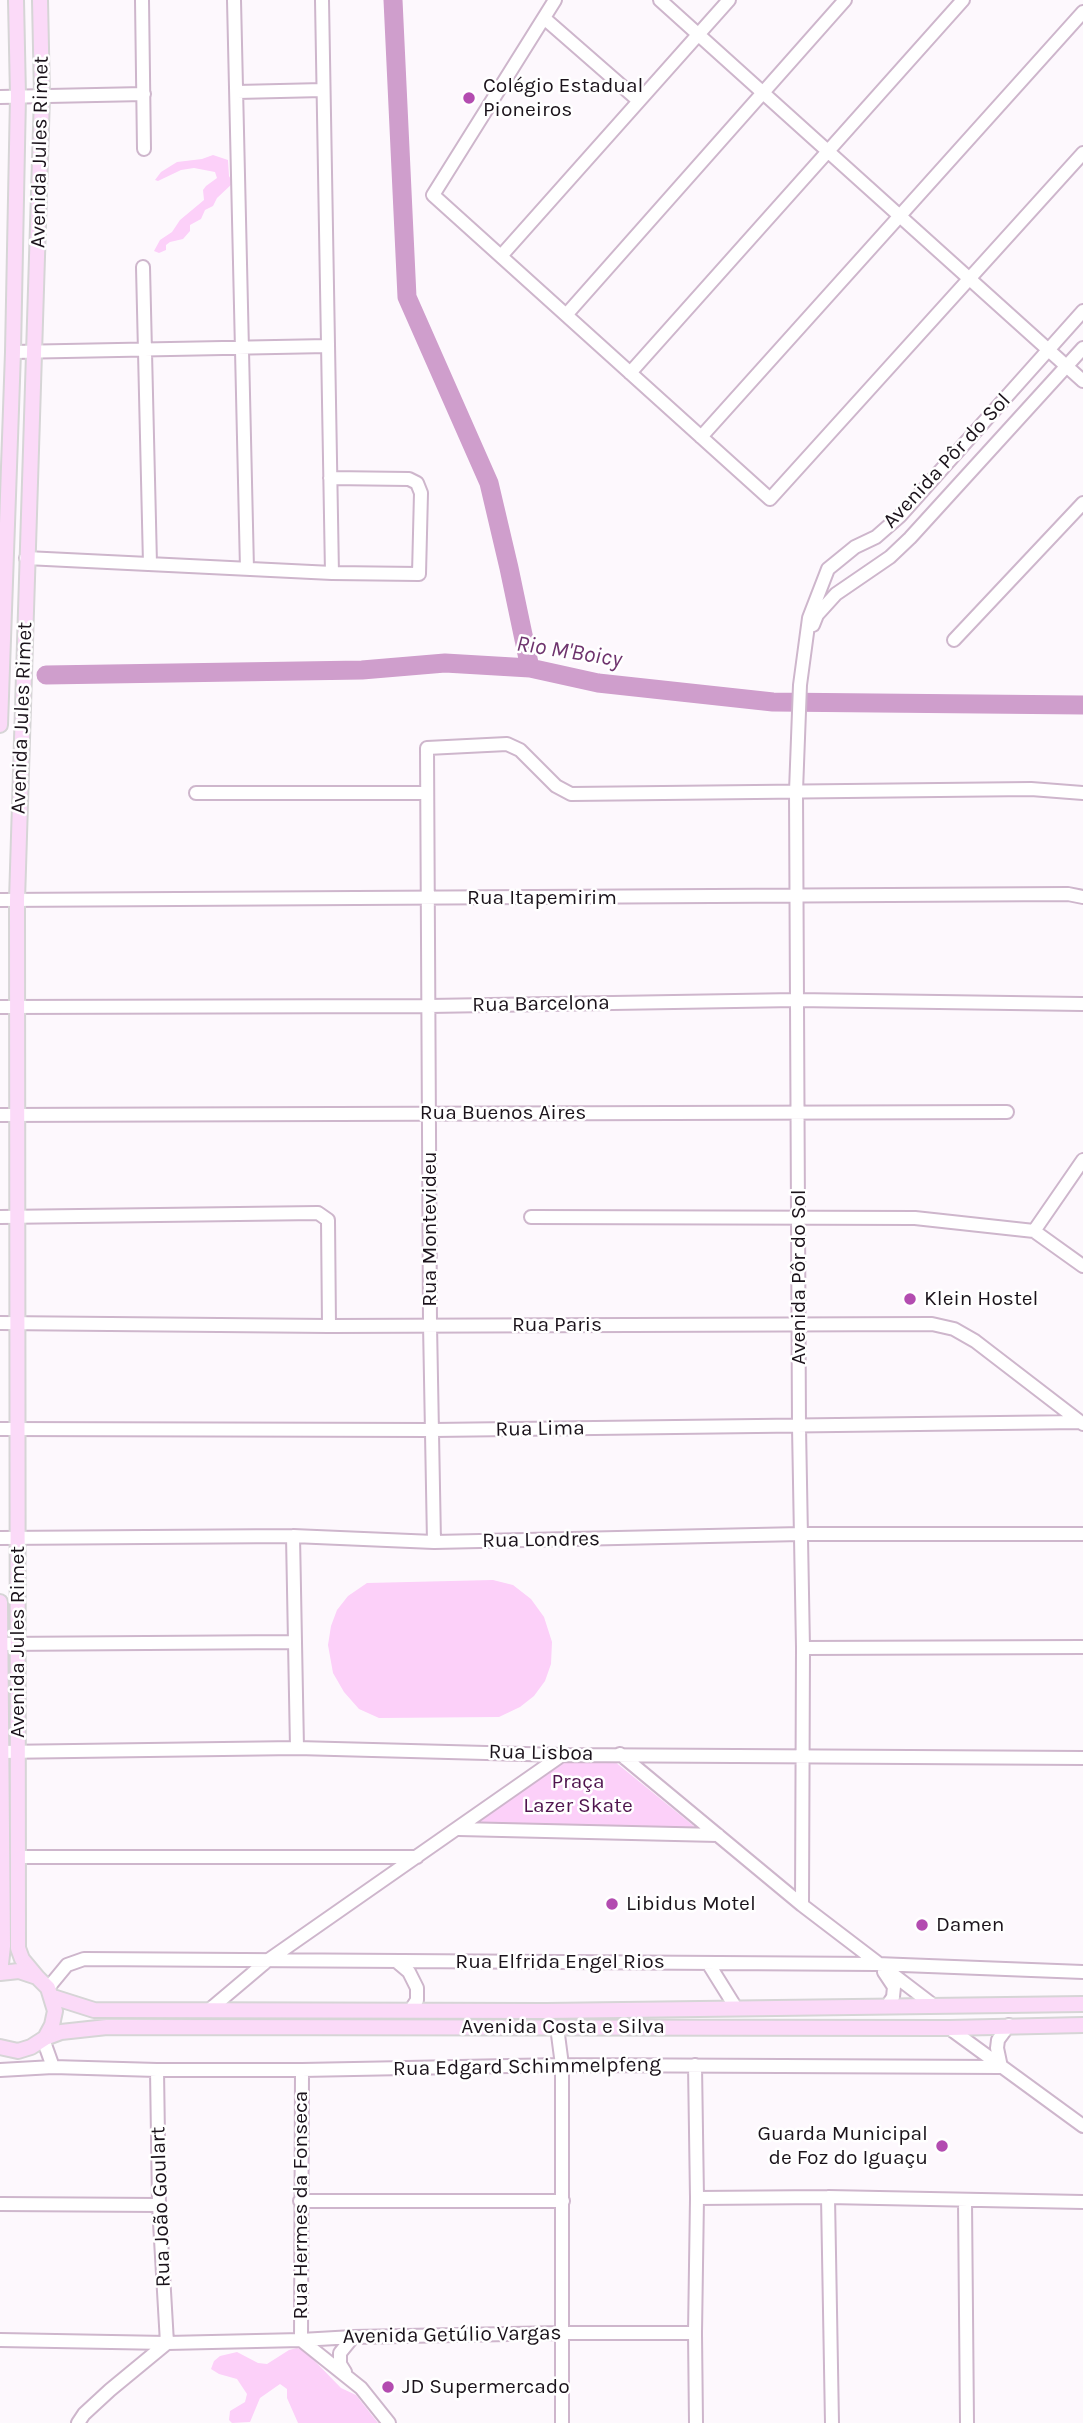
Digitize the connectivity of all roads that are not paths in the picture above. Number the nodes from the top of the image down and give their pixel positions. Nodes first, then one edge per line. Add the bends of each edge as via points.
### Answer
1 (16, 0) edge
2 (40, 0) edge
3 (142, 0) edge
4 (234, 0) edge
5 (321, 0) edge
6 (555, 0) edge
7 (660, 0) edge
8 (729, 0) edge
9 (845, 0) edge
10 (963, 0) edge
11 (1083, 12) edge
12 (544, 18) junction
13 (698, 34) junction
14 (323, 90) junction
15 (237, 92) junction
16 (763, 93) junction
17 (144, 94) junction
18 (18, 96) junction
19 (42, 96) junction
20 (0, 97) edge
21 (639, 101) junction
22 (144, 149) dead end
23 (828, 151) junction
24 (1083, 153) edge
25 (900, 216) junction
26 (501, 256) junction
27 (143, 267) dead end
28 (970, 279) junction
29 (1083, 311) edge
30 (566, 315) junction
31 (328, 346) junction
32 (242, 348) junction
33 (1083, 348) edge
34 (146, 349) junction
35 (1048, 350) junction
36 (35, 351) junction
37 (13, 352) junction
38 (1066, 366) junction
39 (630, 373) junction
40 (1083, 380) edge
41 (701, 437) junction
42 (330, 478) junction
43 (1083, 503) edge
44 (876, 537) junction
45 (890, 557) junction
46 (26, 558) junction
47 (150, 564) junction
48 (247, 569) junction
49 (828, 569) junction
50 (332, 573) junction
51 (850, 583) junction
52 (954, 640) dead end
53 (804, 648) junction
54 (0, 725) edge
55 (796, 791) junction
56 (197, 793) dead end
57 (427, 793) junction
58 (1083, 793) edge
59 (796, 897) junction
60 (1083, 897) edge
61 (428, 899) junction
62 (0, 900) edge
63 (17, 900) junction
64 (796, 1000) junction
65 (1082, 1004) edge
66 (429, 1006) junction
67 (0, 1007) edge
68 (17, 1007) junction
69 (798, 1112) junction
70 (1007, 1112) dead end
71 (430, 1114) junction
72 (0, 1115) edge
73 (17, 1115) junction
74 (1083, 1160) edge
75 (0, 1217) edge
76 (18, 1217) junction
77 (531, 1217) dead end
78 (799, 1217) junction
79 (1034, 1231) junction
80 (1083, 1266) edge
81 (0, 1323) edge
82 (18, 1323) junction
83 (430, 1325) junction
84 (800, 1325) junction
85 (329, 1326) junction
86 (1082, 1423) edge
87 (799, 1426) junction
88 (0, 1429) edge
89 (18, 1429) junction
90 (433, 1430) junction
91 (802, 1534) junction
92 (1083, 1534) edge
93 (293, 1536) junction
94 (0, 1538) edge
95 (18, 1538) junction
96 (434, 1542) junction
97 (0, 1602) edge
98 (293, 1642) junction
99 (0, 1644) edge
100 (19, 1644) junction
101 (1083, 1647) edge
102 (803, 1648) junction
103 (297, 1748) junction
104 (18, 1751) junction
105 (0, 1752) edge
106 (620, 1754) junction
107 (562, 1755) junction
108 (803, 1758) junction
109 (1083, 1758) edge
110 (459, 1829) junction
111 (718, 1835) junction
112 (18, 1857) junction
113 (417, 1857) junction
114 (802, 1905) junction
115 (267, 1961) junction
116 (396, 1962) junction
117 (708, 1963) junction
118 (877, 1964) junction
119 (1083, 1972) edge
120 (0, 1973) edge
121 (37, 1977) junction
122 (50, 1993) junction
123 (1083, 2004) edge
124 (933, 2005) junction
125 (887, 2006) junction
126 (736, 2008) junction
127 (209, 2010) junction
128 (410, 2011) junction
129 (1009, 2025) junction
130 (1083, 2025) edge
131 (557, 2027) junction
132 (949, 2028) junction
133 (44, 2038) junction
134 (0, 2047) edge
135 (562, 2065) junction
136 (695, 2065) junction
137 (53, 2067) junction
138 (1001, 2067) junction
139 (0, 2070) edge
140 (157, 2070) junction
141 (302, 2070) junction
142 (1083, 2126) edge
143 (828, 2197) junction
144 (697, 2199) junction
145 (300, 2201) junction
146 (562, 2201) junction
147 (965, 2201) junction
148 (1083, 2202) edge
149 (0, 2204) edge
150 (159, 2204) junction
151 (562, 2333) junction
152 (695, 2333) junction
153 (353, 2337) junction
154 (0, 2340) edge
155 (302, 2340) junction
156 (167, 2343) junction
157 (347, 2376) junction
158 (78, 2423) edge
159 (388, 2423) edge
160 (562, 2423) edge
161 (696, 2423) edge
162 (832, 2423) edge
163 (967, 2423) edge

1 - 18 main road, Avenida Jules Rimet
2 - 19 main road, Avenida Jules Rimet
3 - 17 street
4 - 15 street
5 - 14 street
6 - 12 street
7 - 13 street
8 - 13 street
9 - 16 street
10 - 23 street
11 - 25 street
12 - 21 street
12 - 26 street via 433,195
13 - 16 street
13 - 21 street
14 - 15 street
14 - 31 street
15 - 32 street
16 - 23 street
16 - 30 street
17 - 19 street
17 - 22 street
18 - 19 street
18 - 20 street
18 - 37 main road, Avenida Jules Rimet
19 - 36 main road, Avenida Jules Rimet
21 - 26 street
23 - 25 street
23 - 39 street
24 - 28 street
25 - 28 street
25 - 41 street
26 - 30 street
27 - 34 street
28 - 35 street
28 - 41 street via 770,499
29 - 35 street, Avenida Pôr do Sol
30 - 39 street
31 - 32 street
31 - 42 street
32 - 34 street
32 - 48 street
33 - 38 street, Avenida Pôr do Sol
34 - 36 street
34 - 47 street
35 - 38 street
35 - 44 street, Avenida Pôr do Sol
36 - 37 street
36 - 46 main road, Avenida Jules Rimet
37 - 54 main road, Avenida Jules Rimet
38 - 40 street
38 - 45 street, Avenida Pôr do Sol
39 - 41 street
42 - 50 street
42 - 50 street via 409,478 421,493 419,574
43 - 52 street
44 - 45 street
44 - 49 street, Avenida Pôr do Sol
45 - 51 street, Avenida Pôr do Sol
46 - 47 street
46 - 63 main road, Avenida Jules Rimet
47 - 48 street
48 - 50 street
49 - 51 street via 837,579
49 - 53 street, Avenida Pôr do Sol via 809,618
51 - 53 street, Avenida Pôr do Sol via 817,615
53 - 55 street, Avenida Pôr do Sol
55 - 57 street, Rua Montevideu via 571,794 507,744 427,748
55 - 58 street via 1031,789
55 - 59 street, Avenida Pôr do Sol
56 - 57 street
57 - 61 street, Rua Montevideu
59 - 60 street, Rua Itapemirim
59 - 61 street, Rua Itapemirim
59 - 64 street, Avenida Pôr do Sol
61 - 63 street, Rua Itapemirim
61 - 66 street, Rua Montevideu
62 - 63 street, Rua Itapemirim
63 - 68 main road, Avenida Jules Rimet
64 - 65 street, Rua Barcelona
64 - 66 street, Rua Barcelona
64 - 69 street, Avenida Pôr do Sol
66 - 68 street, Rua Barcelona
66 - 71 street, Rua Montevideu
67 - 68 street, Rua Barcelona
68 - 73 main road, Avenida Jules Rimet
69 - 70 street, Rua Buenos Aires
69 - 71 street, Rua Buenos Aires
69 - 78 street, Avenida Pôr do Sol
71 - 73 street, Rua Buenos Aires
71 - 83 street, Rua Montevideu
72 - 73 street, Rua Buenos Aires
73 - 76 main road, Avenida Jules Rimet
74 - 79 street
75 - 76 street
76 - 82 main road, Avenida Jules Rimet
76 - 85 street via 318,1213 328,1220
77 - 78 street
78 - 79 street via 915,1217
78 - 84 street, Avenida Pôr do Sol
79 - 80 street
81 - 82 street, Rua Paris
82 - 85 street, Rua Paris
82 - 89 main road, Avenida Jules Rimet
83 - 84 street, Rua Paris
83 - 85 street, Rua Paris
83 - 90 street, Rua Montevideu
84 - 86 street, Rua Paris via 932,1324 954,1329
84 - 87 street, Avenida Pôr do Sol
86 - 87 street, Rua Lima
87 - 90 street, Rua Lima
87 - 91 street, Avenida Pôr do Sol
88 - 89 street, Rua Lima
89 - 90 street, Rua Lima
89 - 95 main road, Avenida Jules Rimet
90 - 96 street, Rua Montevideu
91 - 92 street, Rua Londres
91 - 96 street, Rua Londres
91 - 102 street, Avenida Pôr do Sol
93 - 95 street, Rua Londres
93 - 96 street, Rua Londres
93 - 98 street
94 - 95 street, Rua Londres
95 - 100 main road, Avenida Jules Rimet
97 - 99 main road, Avenida Jules Rimet
98 - 100 street
98 - 103 street
99 - 100 street
99 - 105 main road, Avenida Jules Rimet
100 - 104 main road, Avenida Jules Rimet
101 - 102 street
102 - 108 street, Avenida Pôr do Sol
103 - 104 street, Rua Lisboa
103 - 107 street, Rua Lisboa
104 - 105 street, Rua Lisboa
104 - 112 main road, Avenida Jules Rimet
105 - 120 main road, Avenida Jules Rimet
106 - 107 street, Rua Lisboa
106 - 108 street, Rua Lisboa
106 - 111 street
107 - 110 street
108 - 109 street, Rua Lisboa
108 - 114 street, Avenida Pôr do Sol
110 - 111 street
110 - 113 street
111 - 114 street
112 - 113 street
112 - 121 main road, Avenida Jules Rimet via 18,1948
113 - 115 street
114 - 118 street
115 - 116 street, Rua Elfrida Engel Rios
115 - 122 street, Rua Elfrida Engel Rios via 84,1959 67,1965
115 - 127 street
116 - 117 street, Rua Elfrida Engel Rios
116 - 128 street via 416,1987 417,2000
117 - 118 street, Rua Elfrida Engel Rios
117 - 126 street
118 - 119 street, Rua Elfrida Engel Rios
118 - 124 street
118 - 125 street via 894,1987
120 - 121 main road via 19,1970
121 - 122 main road, Avenida Costa e Silva
122 - 127 main road, Avenida Costa e Silva via 94,2010
122 - 133 main road via 55,2011
123 - 124 main road, Avenida Costa e Silva
124 - 125 main road, Avenida Costa e Silva
125 - 126 main road, Avenida Costa e Silva
126 - 128 main road, Avenida Costa e Silva
127 - 128 main road, Avenida Costa e Silva
129 - 130 main road, Avenida Costa e Silva
129 - 132 main road, Avenida Costa e Silva
129 - 138 street via 998,2040
131 - 132 main road, Avenida Costa e Silva
131 - 133 main road, Avenida Costa e Silva via 107,2027
131 - 135 street
132 - 138 street
133 - 134 main road, Avenida Costa e Silva via 18,2051
133 - 137 street
135 - 136 street, Rua Edgard Schimmelpfeng
135 - 141 street, Rua Edgard Schimmelpfeng
135 - 146 street
136 - 138 street, Rua Edgard Schimmelpfeng
136 - 144 street
137 - 139 street, Rua Edgard Schimmelpfeng
137 - 140 street, Rua Edgard Schimmelpfeng
138 - 142 street
140 - 141 street, Rua Edgard Schimmelpfeng
140 - 150 street, Rua João Goulart
141 - 145 street, Rua Hermes da Fonseca
143 - 144 street
143 - 147 street
143 - 162 street
144 - 152 street
145 - 146 street
145 - 155 street, Rua Hermes da Fonseca
146 - 151 street
147 - 148 street
147 - 163 street
149 - 150 street
150 - 156 street, Rua João Goulart
151 - 152 street, Avenida Getúlio Vargas
151 - 153 street, Avenida Getúlio Vargas
151 - 160 street
152 - 161 street
153 - 155 street, Avenida Getúlio Vargas
153 - 157 street via 340,2353
154 - 156 street, Avenida Getúlio Vargas
155 - 156 street, Avenida Getúlio Vargas
155 - 157 street
156 - 158 street
157 - 159 street

